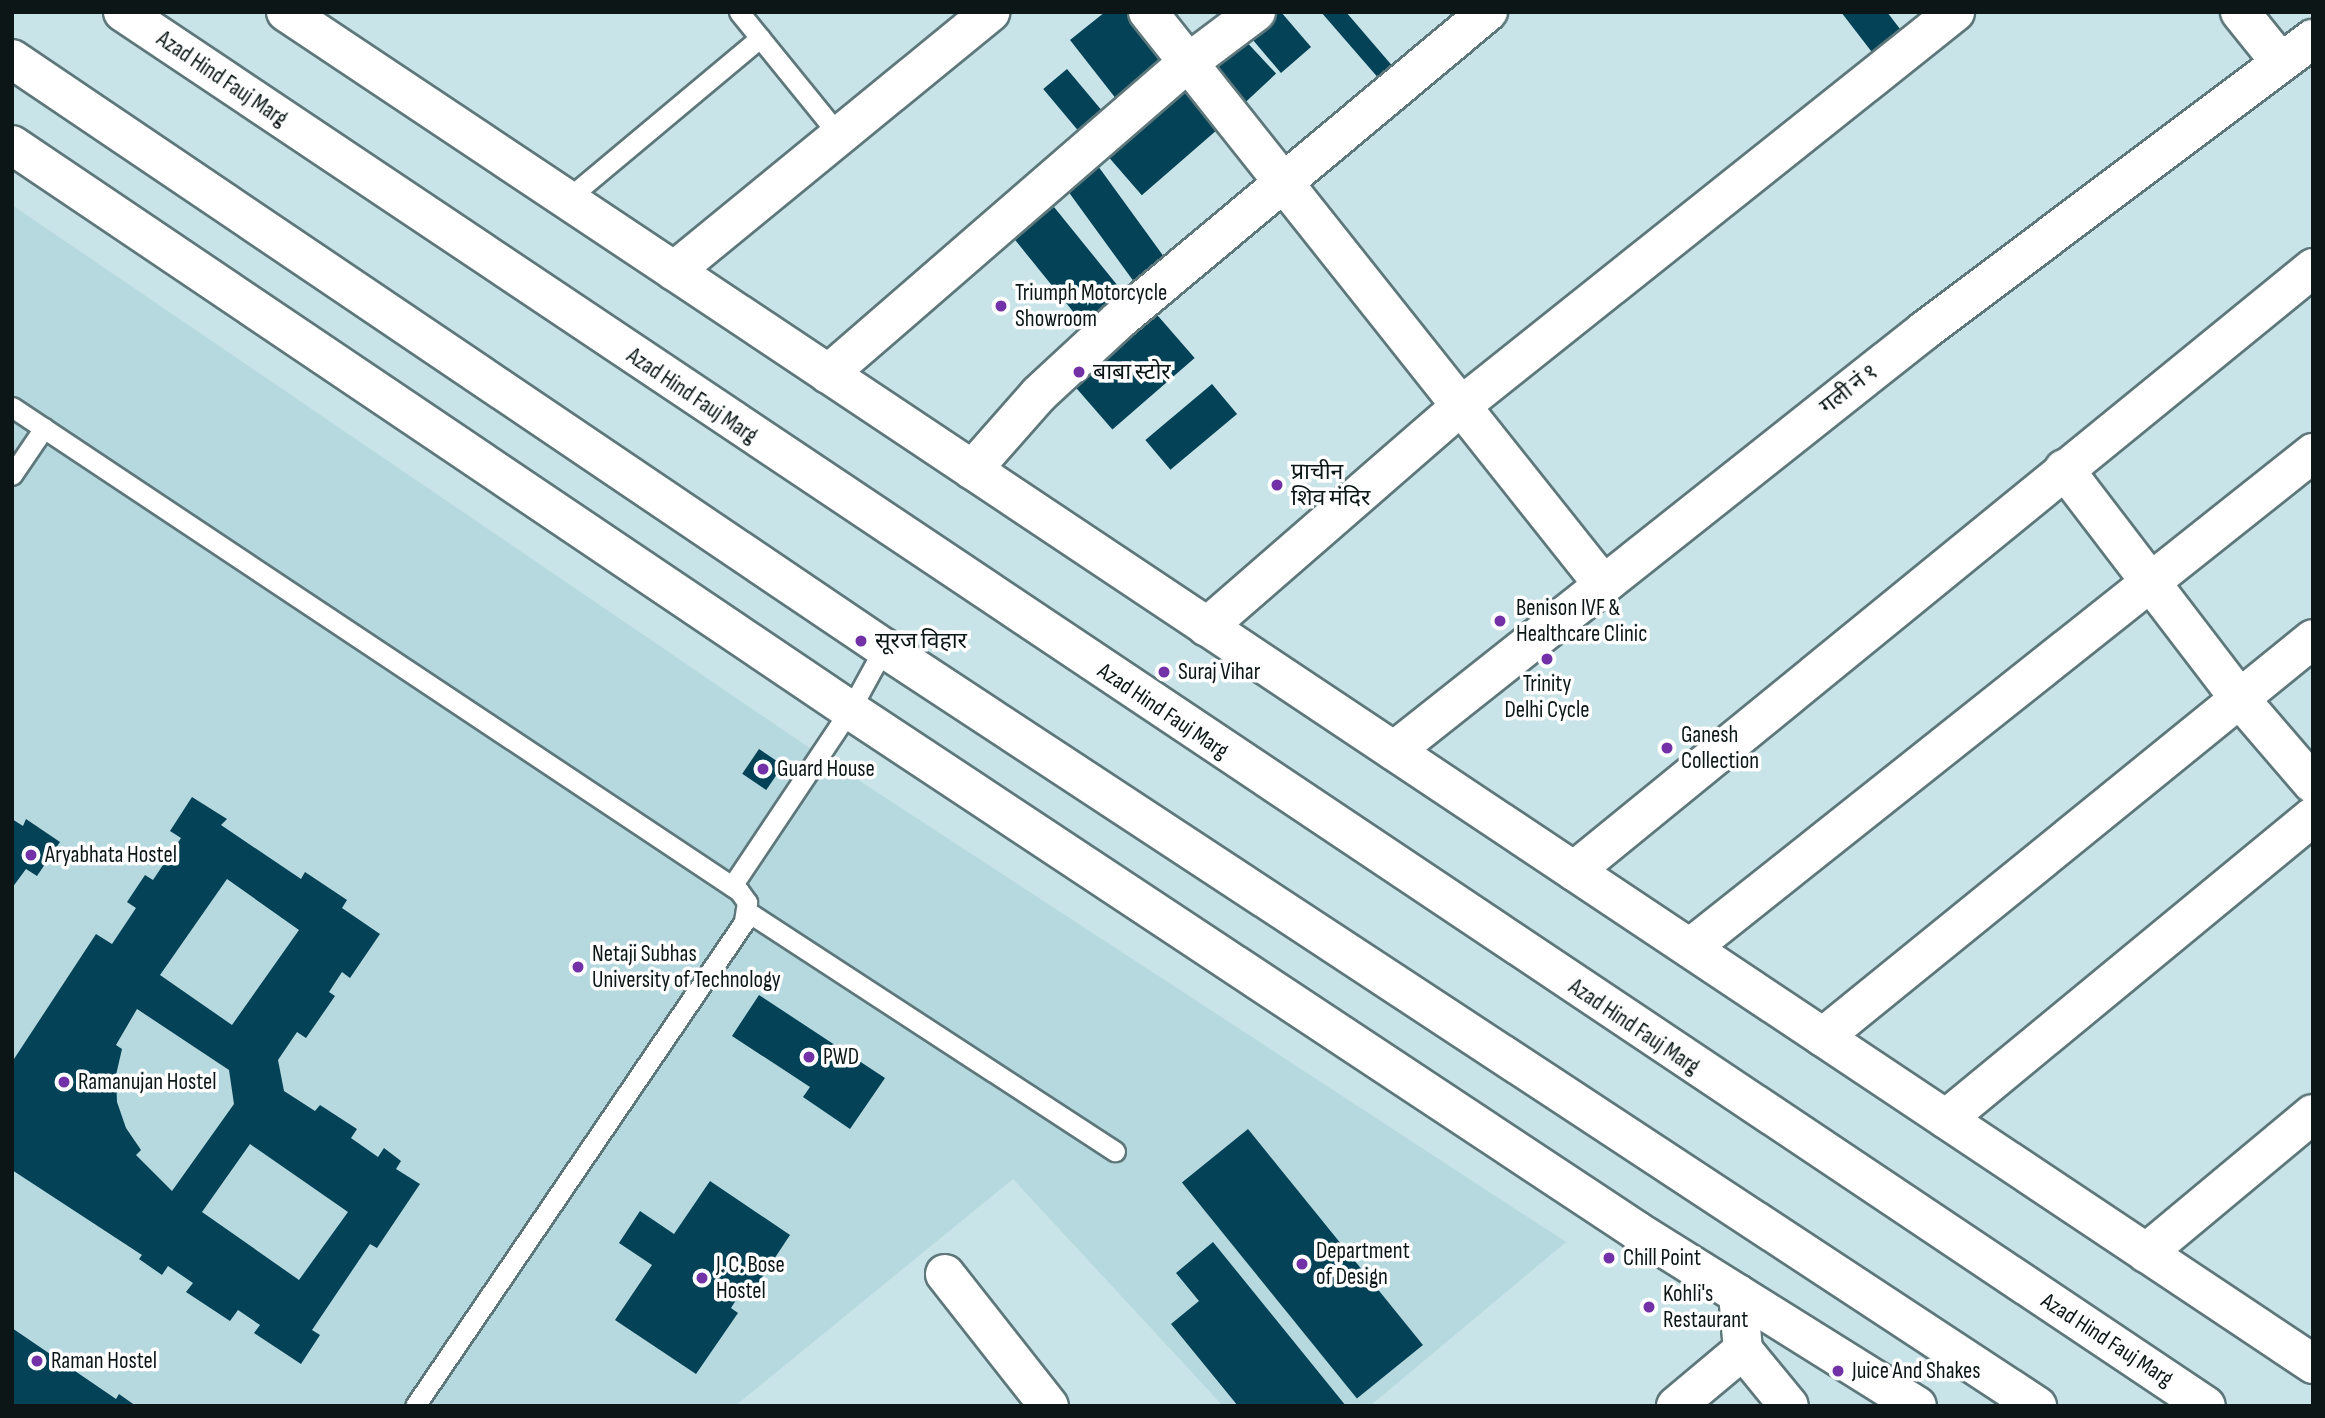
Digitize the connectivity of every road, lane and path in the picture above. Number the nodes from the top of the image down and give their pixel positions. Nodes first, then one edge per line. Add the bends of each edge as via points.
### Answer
1 (123, 12) edge
2 (286, 12) edge
3 (739, 12) edge
4 (991, 12) edge
5 (1148, 12) edge
6 (1256, 12) edge
7 (1489, 12) edge
8 (1955, 12) edge
9 (2240, 12) edge
10 (760, 38) junction
11 (2313, 38) edge
12 (12, 59) edge
13 (2281, 63) junction
14 (1189, 66) junction
15 (839, 135) junction
16 (12, 145) edge
17 (1280, 183) junction
18 (566, 200) junction
19 (2313, 268) edge
20 (674, 271) junction
21 (828, 374) junction
22 (1461, 406) junction
23 (12, 407) edge
24 (44, 428) junction
25 (2313, 453) edge
26 (2064, 469) junction
27 (972, 470) junction
28 (12, 475) edge
29 (2151, 582) junction
30 (1602, 583) junction
31 (1207, 627) junction
32 (2313, 639) edge
33 (884, 648) junction
34 (2239, 698) junction
35 (850, 710) junction
36 (1394, 751) junction
37 (2313, 784) edge
38 (2313, 817) edge
39 (1574, 871) junction
40 (732, 886) junction
41 (748, 912) junction
42 (1690, 948) junction
43 (1823, 1037) junction
44 (2313, 1114) edge
45 (1946, 1119) junction
46 (1115, 1151) dead end
47 (2146, 1253) junction
48 (944, 1274) dead end
49 (1738, 1294) junction
50 (1743, 1350) junction
51 (2313, 1364) edge
52 (415, 1406) edge
53 (1049, 1406) edge
54 (1676, 1406) edge
55 (1789, 1406) edge
56 (1917, 1406) edge
57 (2037, 1406) edge
58 (2206, 1406) edge

1 - 58 street, Azad Hind Fauj Marg
2 - 18 street
3 - 10 lane
4 - 15 street
5 - 14 street
6 - 14 street
7 - 17 street
8 - 22 street
9 - 13 street
10 - 15 lane
10 - 18 lane
11 - 13 street, गली नं १
12 - 33 street
13 - 30 street, गली नं १ via 1925,330
14 - 17 street
14 - 21 street
15 - 20 street
16 - 35 street
17 - 22 street
17 - 27 street via 1038,394
18 - 20 street
19 - 26 street
20 - 21 street
21 - 27 street
22 - 30 street
22 - 31 street
23 - 24 lane
24 - 28 lane
24 - 40 lane
25 - 29 street
26 - 29 street
26 - 39 street
27 - 31 street
29 - 34 street
29 - 42 street
30 - 36 street, गली नं १
31 - 36 street
32 - 34 street
33 - 35 lane
33 - 57 street
34 - 37 street
34 - 43 street
35 - 40 lane
35 - 49 street
36 - 39 street
38 - 45 street
39 - 42 street
40 - 41 lane via 747,902
41 - 46 lane
41 - 52 lane
42 - 43 street
43 - 45 street
44 - 47 street
45 - 47 street
47 - 51 street
48 - 53 street
49 - 50 street
49 - 56 street
50 - 54 street
50 - 55 street

